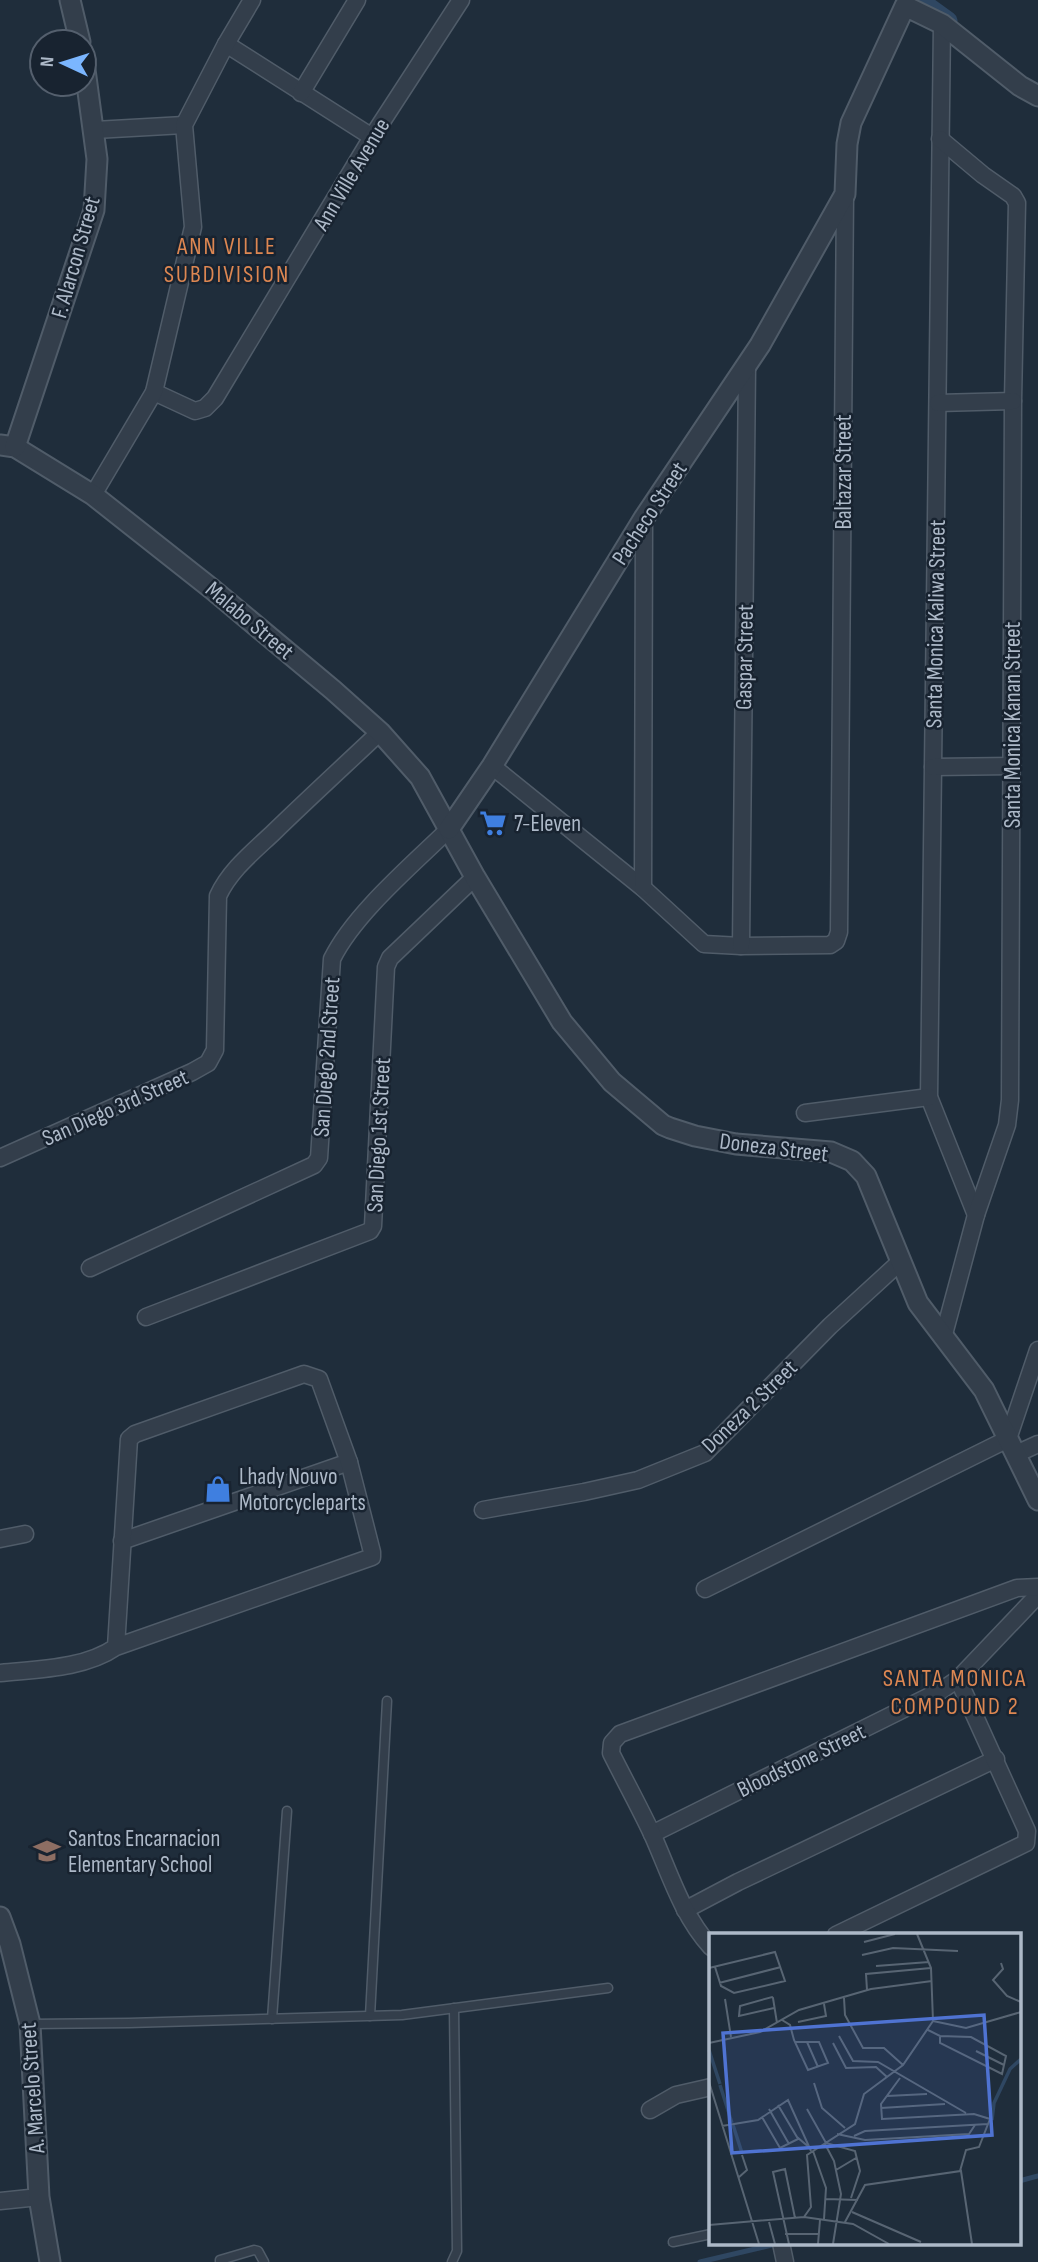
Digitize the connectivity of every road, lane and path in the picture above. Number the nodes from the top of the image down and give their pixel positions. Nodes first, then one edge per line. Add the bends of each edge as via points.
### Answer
1 (70, 0) edge
2 (252, 0) edge
3 (357, 0) edge
4 (461, 0) edge
5 (899, 3) edge
6 (942, 24) junction
7 (77, 28) edge
8 (226, 44) junction
9 (301, 93) junction
10 (1038, 96) edge
11 (90, 98) edge
12 (184, 125) junction
13 (95, 130) junction
14 (372, 137) junction
15 (940, 139) junction
16 (845, 194) junction
17 (747, 367) junction
18 (154, 391) junction
19 (1013, 401) junction
20 (937, 403) junction
21 (8, 446) edge
22 (93, 495) junction
23 (644, 518) junction
24 (380, 732) junction
25 (492, 766) junction
26 (1012, 766) junction
27 (933, 767) junction
28 (449, 829) junction
29 (475, 877) junction
30 (643, 888) junction
31 (741, 946) junction
32 (929, 1097) junction
33 (805, 1113) dead end
34 (0, 1158) edge
35 (976, 1215) junction
36 (901, 1261) junction
37 (90, 1268) dead end
38 (146, 1317) dead end
39 (943, 1338) junction
40 (1038, 1350) edge
41 (1038, 1444) edge
42 (1012, 1447) junction
43 (349, 1462) junction
44 (1038, 1500) edge
45 (483, 1510) dead end
46 (25, 1534) dead end
47 (0, 1539) edge
48 (122, 1541) junction
49 (1038, 1587) edge
50 (705, 1589) dead end
51 (1038, 1595) edge
52 (116, 1647) junction
53 (0, 1673) edge
54 (958, 1679) junction
55 (387, 1701) dead end
56 (996, 1759) junction
57 (287, 1811) dead end
58 (652, 1835) junction
59 (685, 1910) junction
60 (0, 1917) edge
61 (840, 1933) edge
62 (709, 1945) edge
63 (608, 1988) dead end
64 (454, 2008) junction
65 (370, 2015) junction
66 (272, 2019) junction
67 (30, 2024) junction
68 (709, 2087) edge
69 (650, 2110) dead end
70 (39, 2197) junction
71 (0, 2201) edge
72 (709, 2234) edge
73 (673, 2242) dead end
74 (781, 2244) edge
75 (50, 2262) edge
76 (220, 2262) edge
77 (264, 2262) edge
78 (452, 2262) edge
79 (785, 2262) edge

1 - 7 street
2 - 8 street
3 - 9 street
4 - 14 street, Ann Ville Avenue
5 - 6 street
5 - 16 street, Baltazar Street via 851,123
6 - 10 street
6 - 15 street, Santa Monica Kaliwa Street
8 - 9 street
8 - 12 street
9 - 14 street
11 - 13 street, F. Alarcon Street
12 - 13 street
12 - 18 street via 193,227
13 - 21 street, F. Alarcon Street via 94,210
14 - 18 street, Ann Ville Avenue via 215,398 195,411
15 - 19 street, Santa Monica Kanan Street via 1017,203
15 - 20 street, Santa Monica Kaliwa Street
16 - 17 street, Pacheco Street
16 - 31 street, Baltazar Street via 839,932 830,945
17 - 23 street, Pacheco Street
17 - 31 street, Gaspar Street
18 - 22 street
19 - 20 street
19 - 26 street, Santa Monica Kanan Street
20 - 27 street, Santa Monica Kaliwa Street
21 - 22 street, Malabo Street
22 - 24 street, Malabo Street
23 - 25 street, Pacheco Street
23 - 30 street
24 - 28 street, Malabo Street via 420,777
24 - 34 street, San Diego 3rd Street via 224,884 218,896 215,1050 208,1063
25 - 28 street, Pacheco Street
25 - 30 street
26 - 27 street
26 - 35 street, Santa Monica Kanan Street via 1010,1100 1007,1125
27 - 32 street, Santa Monica Kaliwa Street
28 - 29 street, Doneza Street
28 - 37 street, San Diego 2nd Street via 379,898 332,959 319,1158 314,1165
29 - 36 street, Doneza Street via 562,1023 612,1082 670,1129 736,1144 831,1152 852,1161 866,1176
29 - 38 street, San Diego 1st Street via 386,967 370,1231
30 - 31 street via 704,944
32 - 33 street
32 - 35 street, Santa Monica Kaliwa Street
35 - 39 street, Santa Monica Kanan Street
36 - 39 street, Doneza Street via 918,1303
36 - 45 street, Doneza 2 Street via 705,1453 638,1480
39 - 42 street, Doneza Street via 984,1390
40 - 42 street
41 - 42 street
42 - 44 street, Doneza Street
42 - 50 street
43 - 48 street
43 - 48 street via 319,1379 304,1374 135,1434 130,1439
43 - 52 street via 372,1557
46 - 47 street
48 - 52 street
49 - 58 street via 1017,1588 620,1734 611,1743 611,1754
51 - 54 street, Bloodstone Street
52 - 53 street via 102,1657 53,1668
54 - 56 street
54 - 58 street, Bloodstone Street
55 - 65 lane
56 - 59 street
56 - 61 street via 1027,1831 1026,1843
57 - 66 lane
58 - 59 street
59 - 62 street
60 - 67 street, A. Marcelo Street
63 - 64 lane
64 - 65 lane
64 - 78 lane via 457,2251
65 - 66 lane
66 - 67 lane
67 - 70 street, A. Marcelo Street
68 - 69 street via 676,2095
70 - 71 street
70 - 75 street, A. Marcelo Street
72 - 73 lane
74 - 79 street
76 - 77 lane via 254,2250

